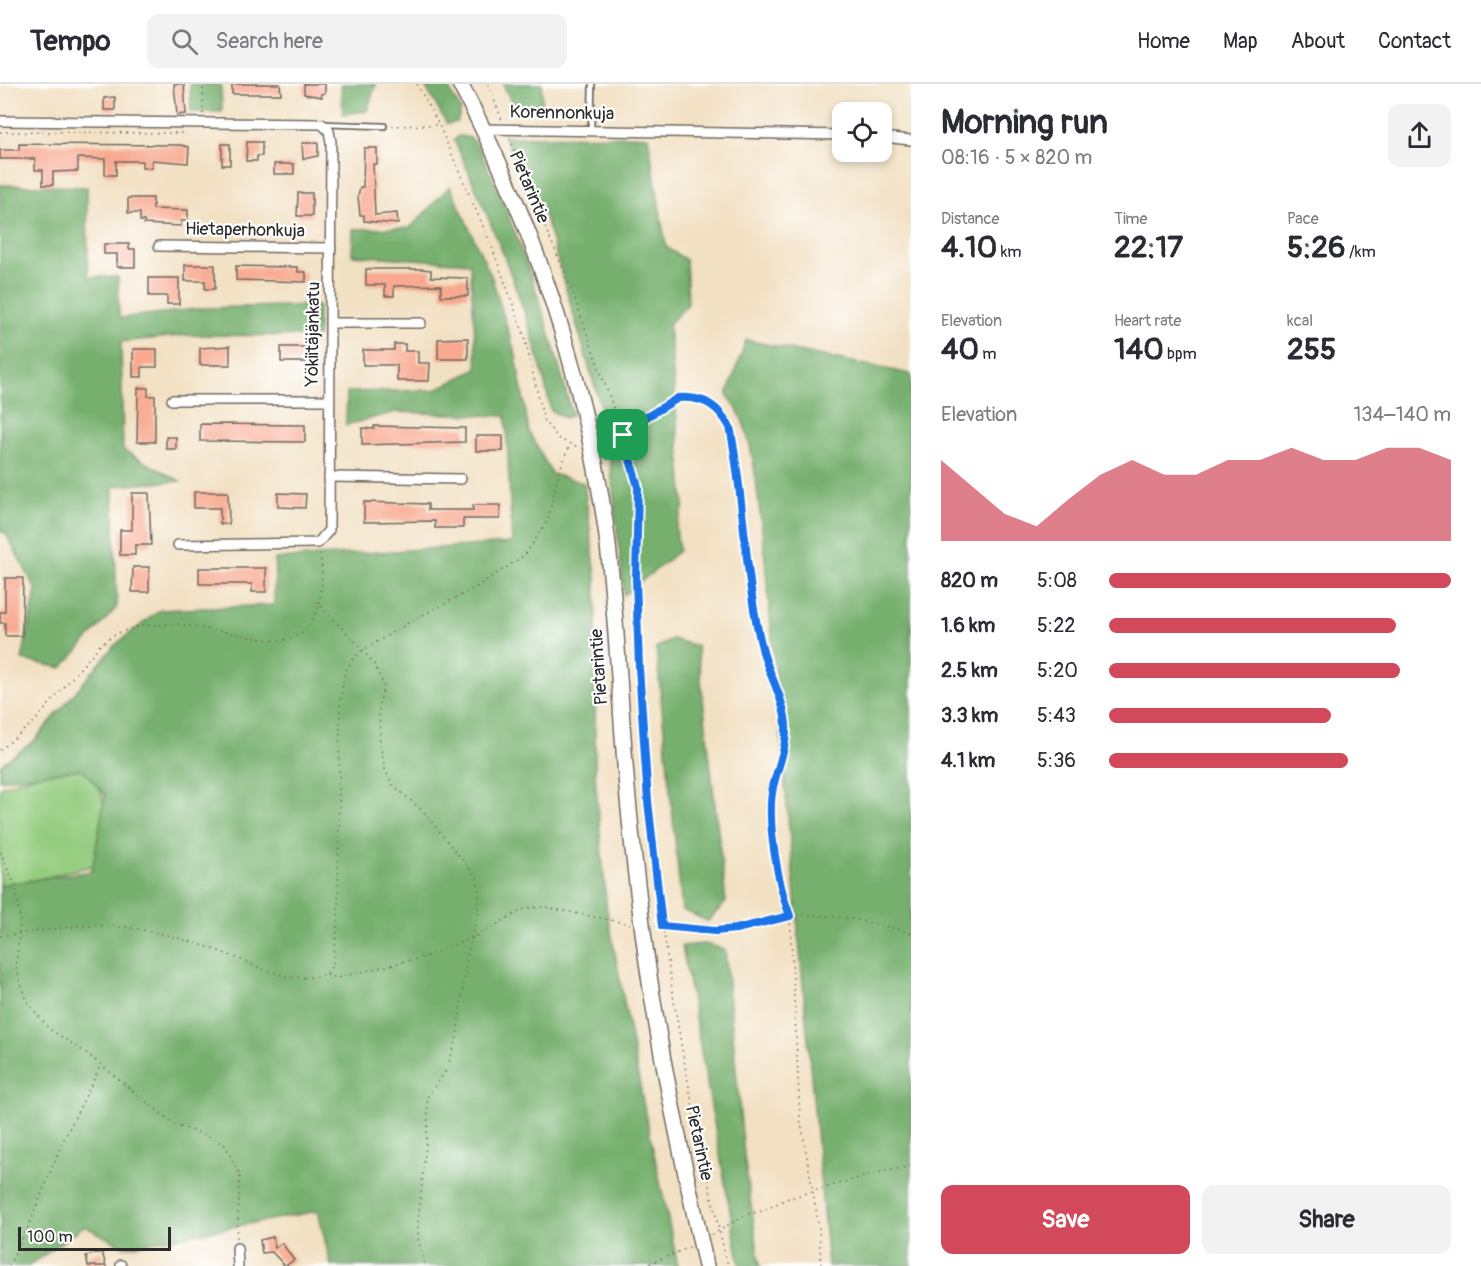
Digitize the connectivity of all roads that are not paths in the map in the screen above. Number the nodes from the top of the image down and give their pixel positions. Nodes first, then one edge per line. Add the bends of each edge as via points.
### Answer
1 (460, 84) edge
2 (592, 84) edge
3 (0, 121) edge
4 (322, 124) junction
5 (384, 126) road end
6 (482, 129) junction
7 (591, 130) junction
8 (832, 135) edge
9 (892, 137) edge
10 (911, 140) edge
11 (159, 246) dead end
12 (331, 248) junction
13 (331, 322) junction
14 (421, 323) dead end
15 (172, 400) dead end
16 (328, 400) junction
17 (329, 477) junction
18 (462, 479) dead end
19 (178, 545) dead end
20 (237, 1248) road end
21 (238, 1266) edge
22 (706, 1266) edge

1 - 6 main road, Pietarintie
2 - 7 lane
3 - 4 street
4 - 5 lane
4 - 12 street, Yökiitäjänkatu via 329,131 331,142
6 - 7 street, Korennonkuja
6 - 22 main road, Pietarintie via 529,236 549,293 592,452 610,570 642,927 664,1067
7 - 8 street, Korennonkuja
9 - 10 street
11 - 12 street, Hietaperhonkuja
12 - 13 street, Yökiitäjänkatu
13 - 14 street
13 - 16 street, Yökiitäjänkatu
15 - 16 street
16 - 17 street, Yökiitäjänkatu
17 - 18 street
17 - 19 street, Yökiitäjänkatu via 329,530 318,543
20 - 21 street

